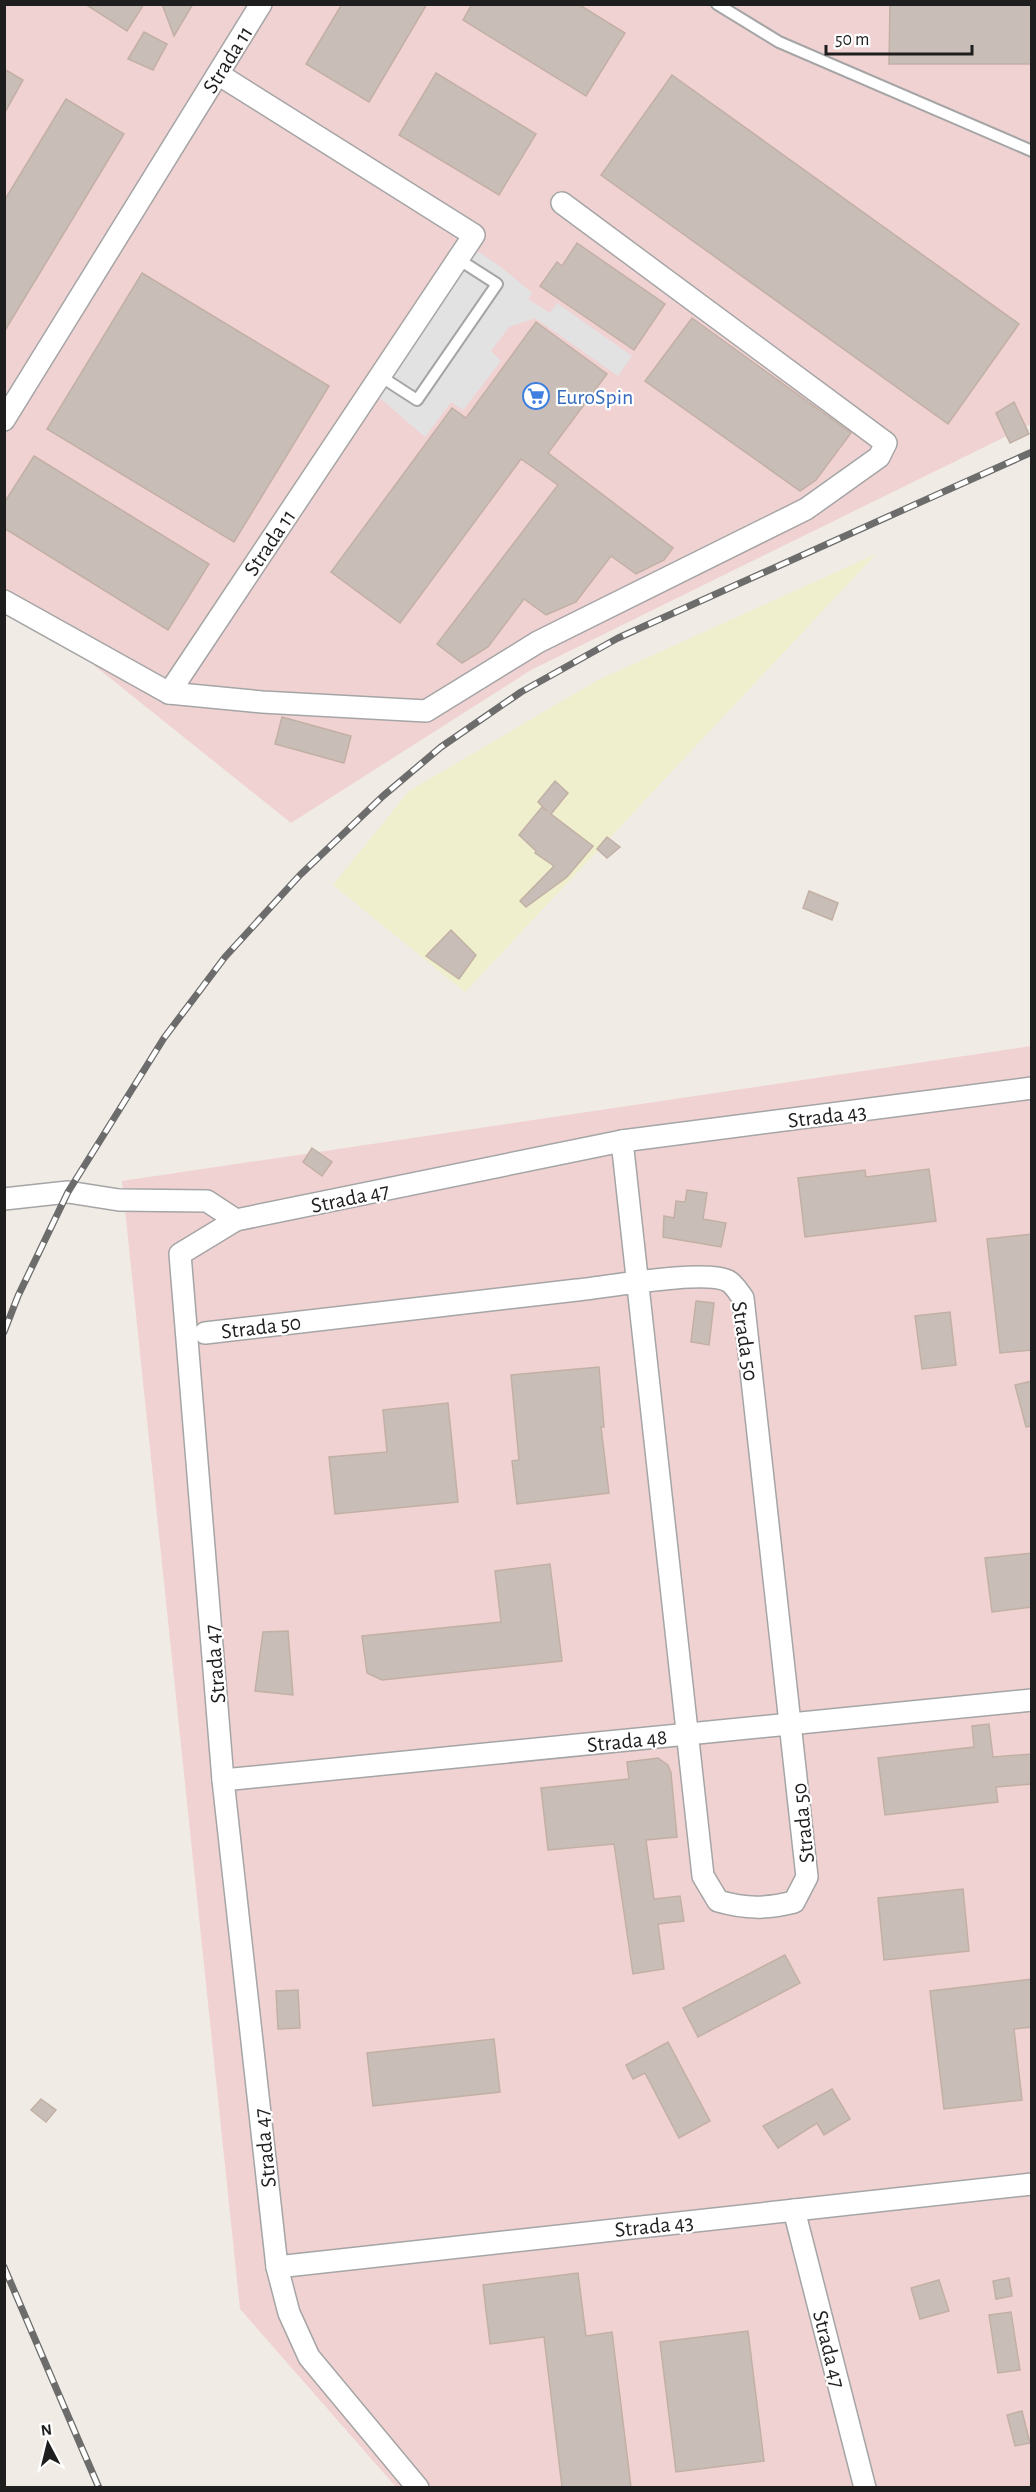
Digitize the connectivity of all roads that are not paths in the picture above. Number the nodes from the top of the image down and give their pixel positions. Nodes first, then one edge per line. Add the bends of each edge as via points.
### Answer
1 (261, 4) edge
2 (717, 4) edge
3 (218, 74) junction
4 (1032, 151) edge
5 (562, 203) dead end
6 (458, 259) junction
7 (380, 376) junction
8 (4, 420) edge
9 (4, 601) edge
10 (169, 693) junction
11 (1032, 1088) edge
12 (622, 1141) junction
13 (4, 1199) edge
14 (236, 1220) junction
15 (638, 1283) junction
16 (205, 1333) dead end
17 (1032, 1700) edge
18 (792, 1725) junction
19 (688, 1733) junction
20 (223, 1780) junction
21 (1032, 2184) edge
22 (794, 2210) junction
23 (277, 2267) junction
24 (418, 2487) edge
25 (865, 2487) edge

1 - 3 street, Strada 11
2 - 4 lane via 779,42
3 - 6 street, Strada 11 via 474,235
3 - 8 street, Strada 11
5 - 10 street via 886,443 879,457 806,509 538,642 426,711
6 - 7 street, Strada 11
6 - 7 lane via 497,284 417,400
7 - 10 street, Strada 11
9 - 10 street
11 - 12 street, Strada 43
12 - 14 street, Strada 47
12 - 15 street, Strada 50
13 - 14 street via 68,1192 119,1200 207,1201
14 - 20 street, Strada 47 via 180,1254
15 - 16 street, Strada 50
15 - 18 street, Strada 50 via 710,1276 729,1281 743,1298
15 - 19 street, Strada 50
17 - 18 street, Strada 48
18 - 19 street, Strada 48
18 - 19 street, Strada 50 via 807,1877 794,1902 764,1909 744,1909 718,1901 704,1876
19 - 20 street, Strada 48
20 - 23 street, Strada 47
21 - 22 street, Strada 43
22 - 23 street, Strada 43
22 - 25 street, Strada 47
23 - 24 street, Strada 47 via 289,2313 309,2356

